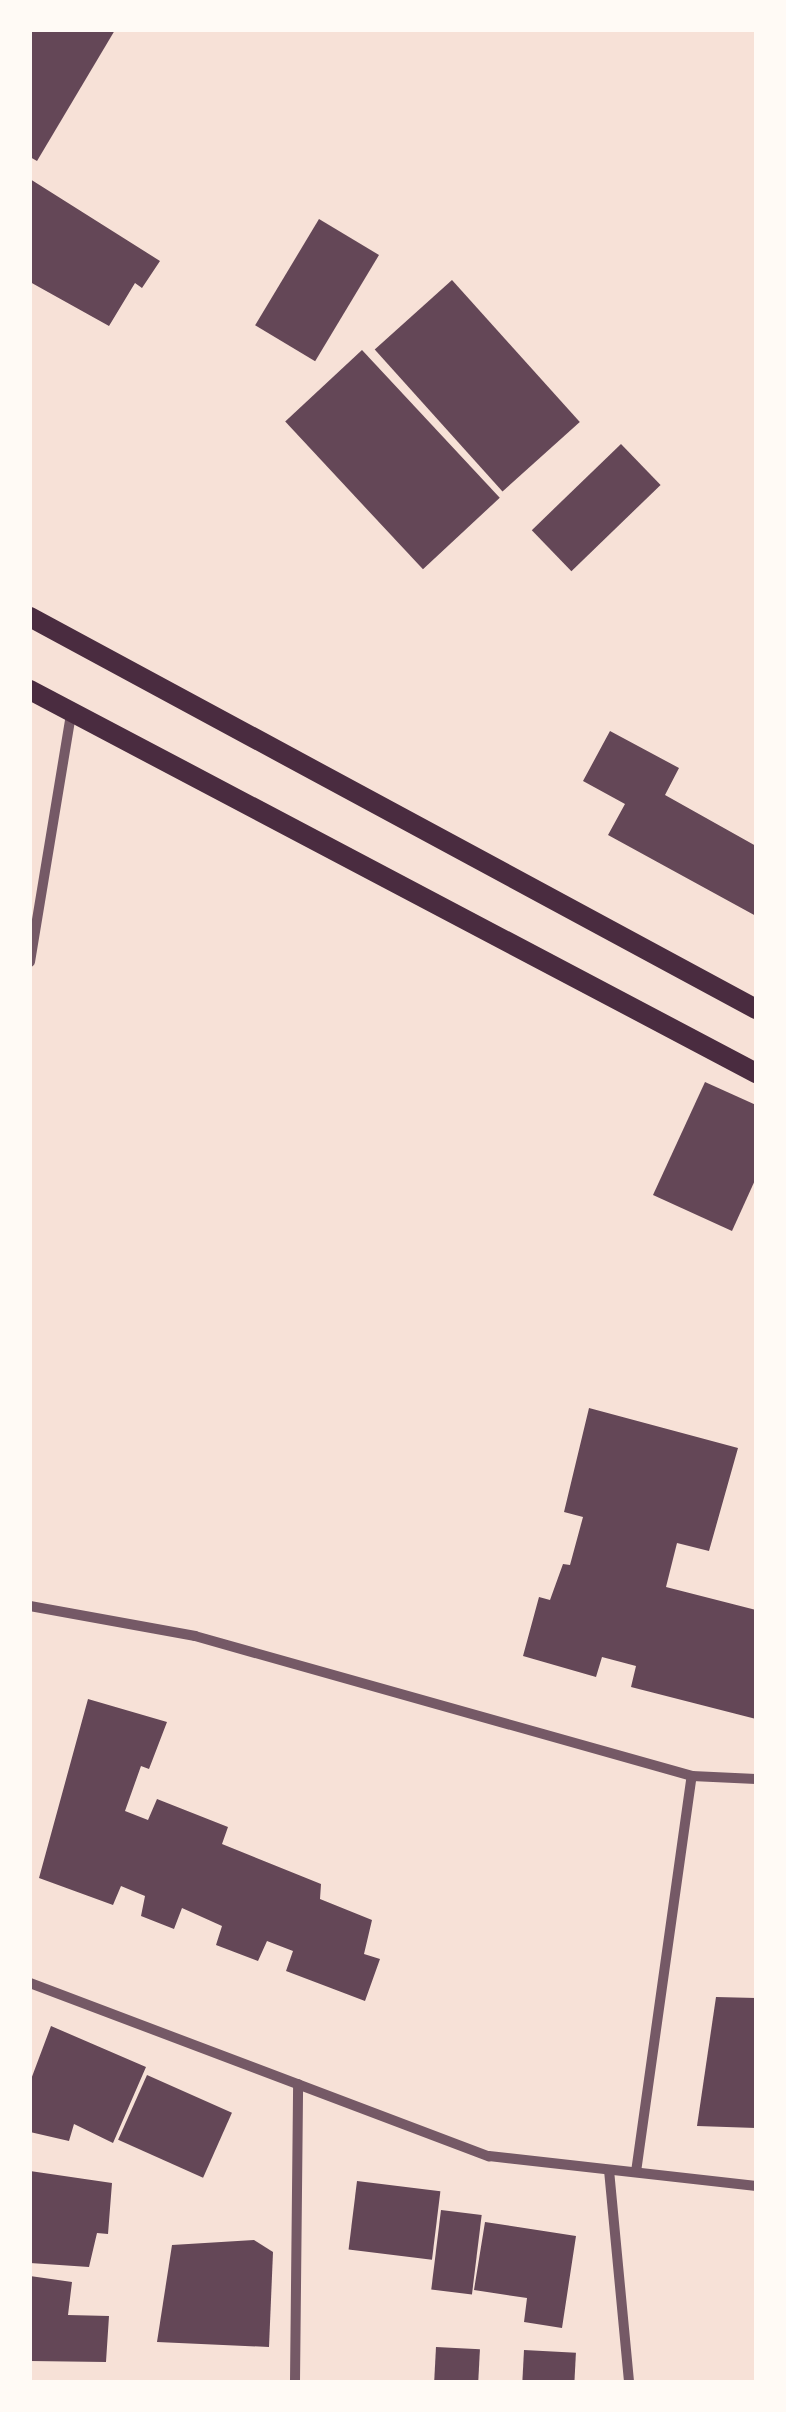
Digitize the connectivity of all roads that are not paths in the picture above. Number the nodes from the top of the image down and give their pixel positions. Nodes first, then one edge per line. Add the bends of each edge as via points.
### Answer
1 (30, 618) edge
2 (30, 690) edge
3 (71, 713) junction
4 (30, 962) edge
5 (756, 1009) edge
6 (756, 1073) edge
7 (30, 1606) edge
8 (692, 1776) junction
9 (756, 1779) edge
10 (30, 1983) edge
11 (298, 2084) junction
12 (609, 2170) junction
13 (636, 2172) junction
14 (756, 2186) edge
15 (294, 2382) edge
16 (629, 2382) edge

1 - 5 main road
2 - 3 main road
3 - 4 street
3 - 6 main road
7 - 8 street via 195,1636
8 - 9 street
8 - 13 street
10 - 11 street
11 - 12 street via 490,2156
11 - 15 street
12 - 13 street
12 - 16 street
13 - 14 street

